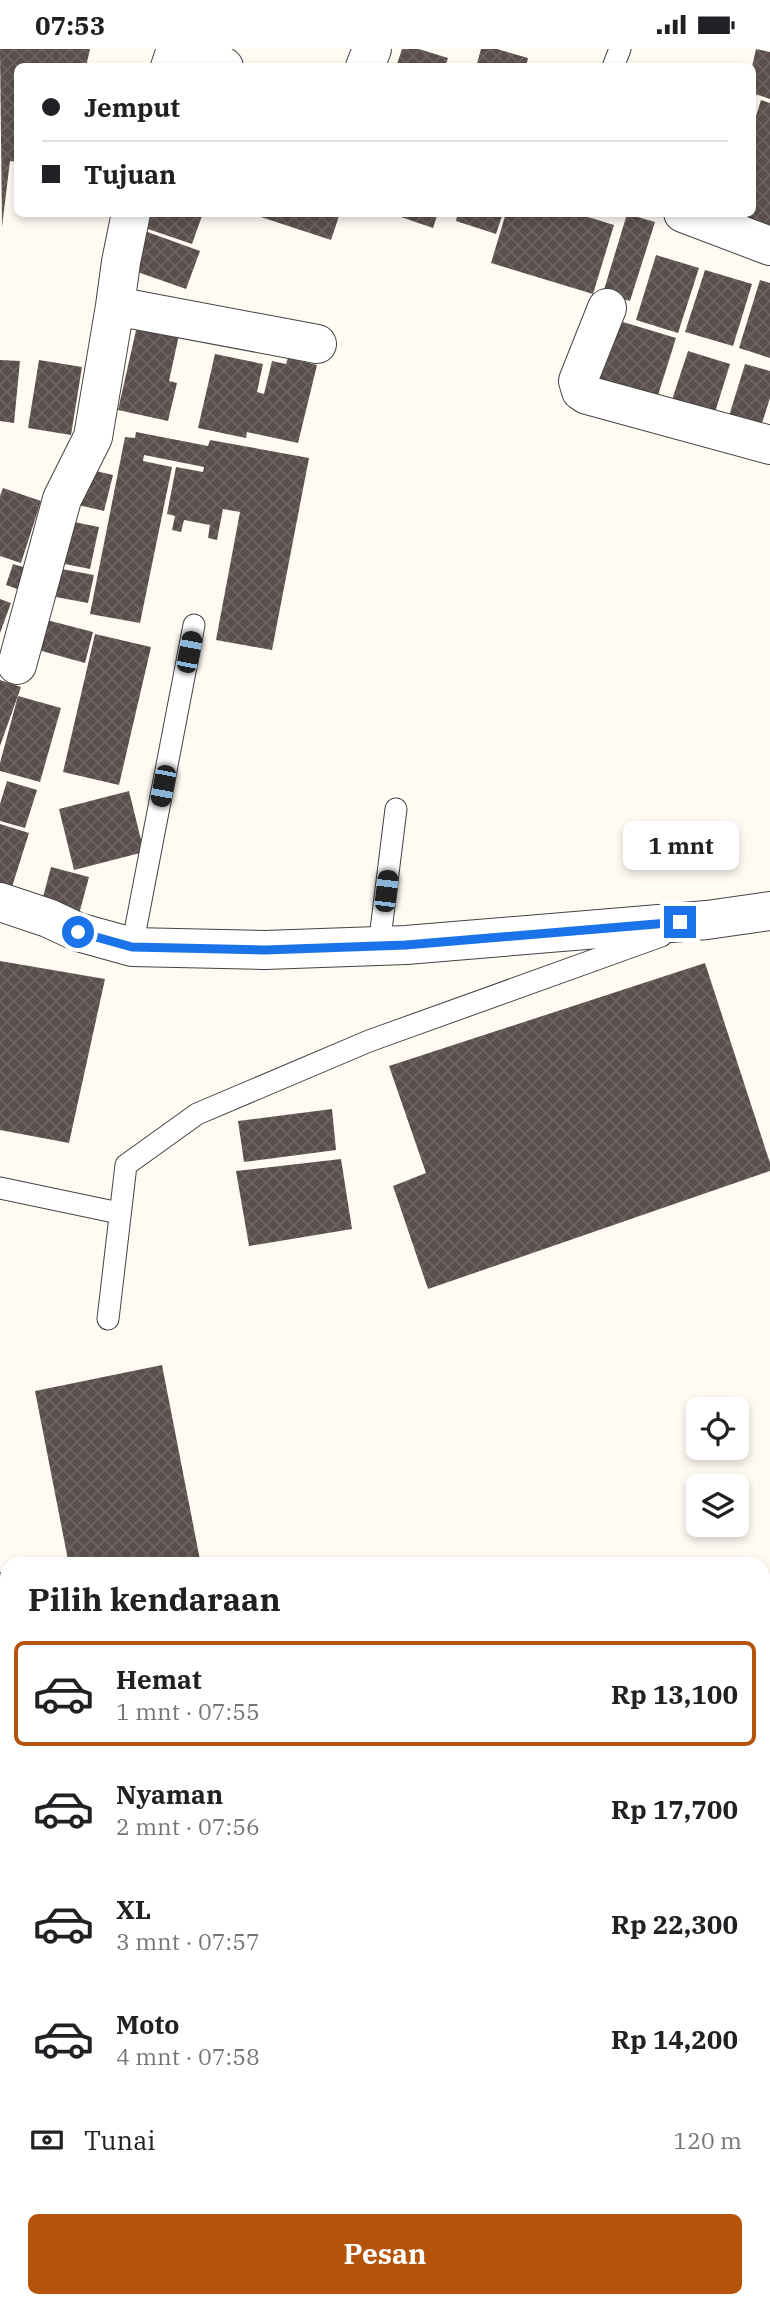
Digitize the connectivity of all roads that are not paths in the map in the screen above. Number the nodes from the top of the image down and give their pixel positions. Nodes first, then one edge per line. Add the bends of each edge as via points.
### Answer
1 (199, 49) edge
2 (218, 63) edge
3 (130, 217) edge
4 (694, 217) edge
5 (770, 246) edge
6 (115, 306) junction
7 (607, 308) dead end
8 (317, 344) dead end
9 (770, 445) edge
10 (194, 625) dead end
11 (18, 665) dead end
12 (396, 809) dead end
13 (0, 902) edge
14 (770, 911) edge
15 (707, 920) junction
16 (379, 946) junction
17 (132, 947) junction
18 (0, 1188) edge
19 (119, 1213) junction
20 (108, 1319) dead end

1 - 2 street
3 - 6 street
4 - 5 street
6 - 8 street
6 - 11 street via 93,437 62,499
7 - 9 street via 578,380 581,391
10 - 17 lane
12 - 16 lane
13 - 17 street
14 - 15 street
15 - 16 street
15 - 19 lane via 369,1041 197,1114 126,1165
16 - 17 street via 265,950
18 - 19 lane
19 - 20 lane

